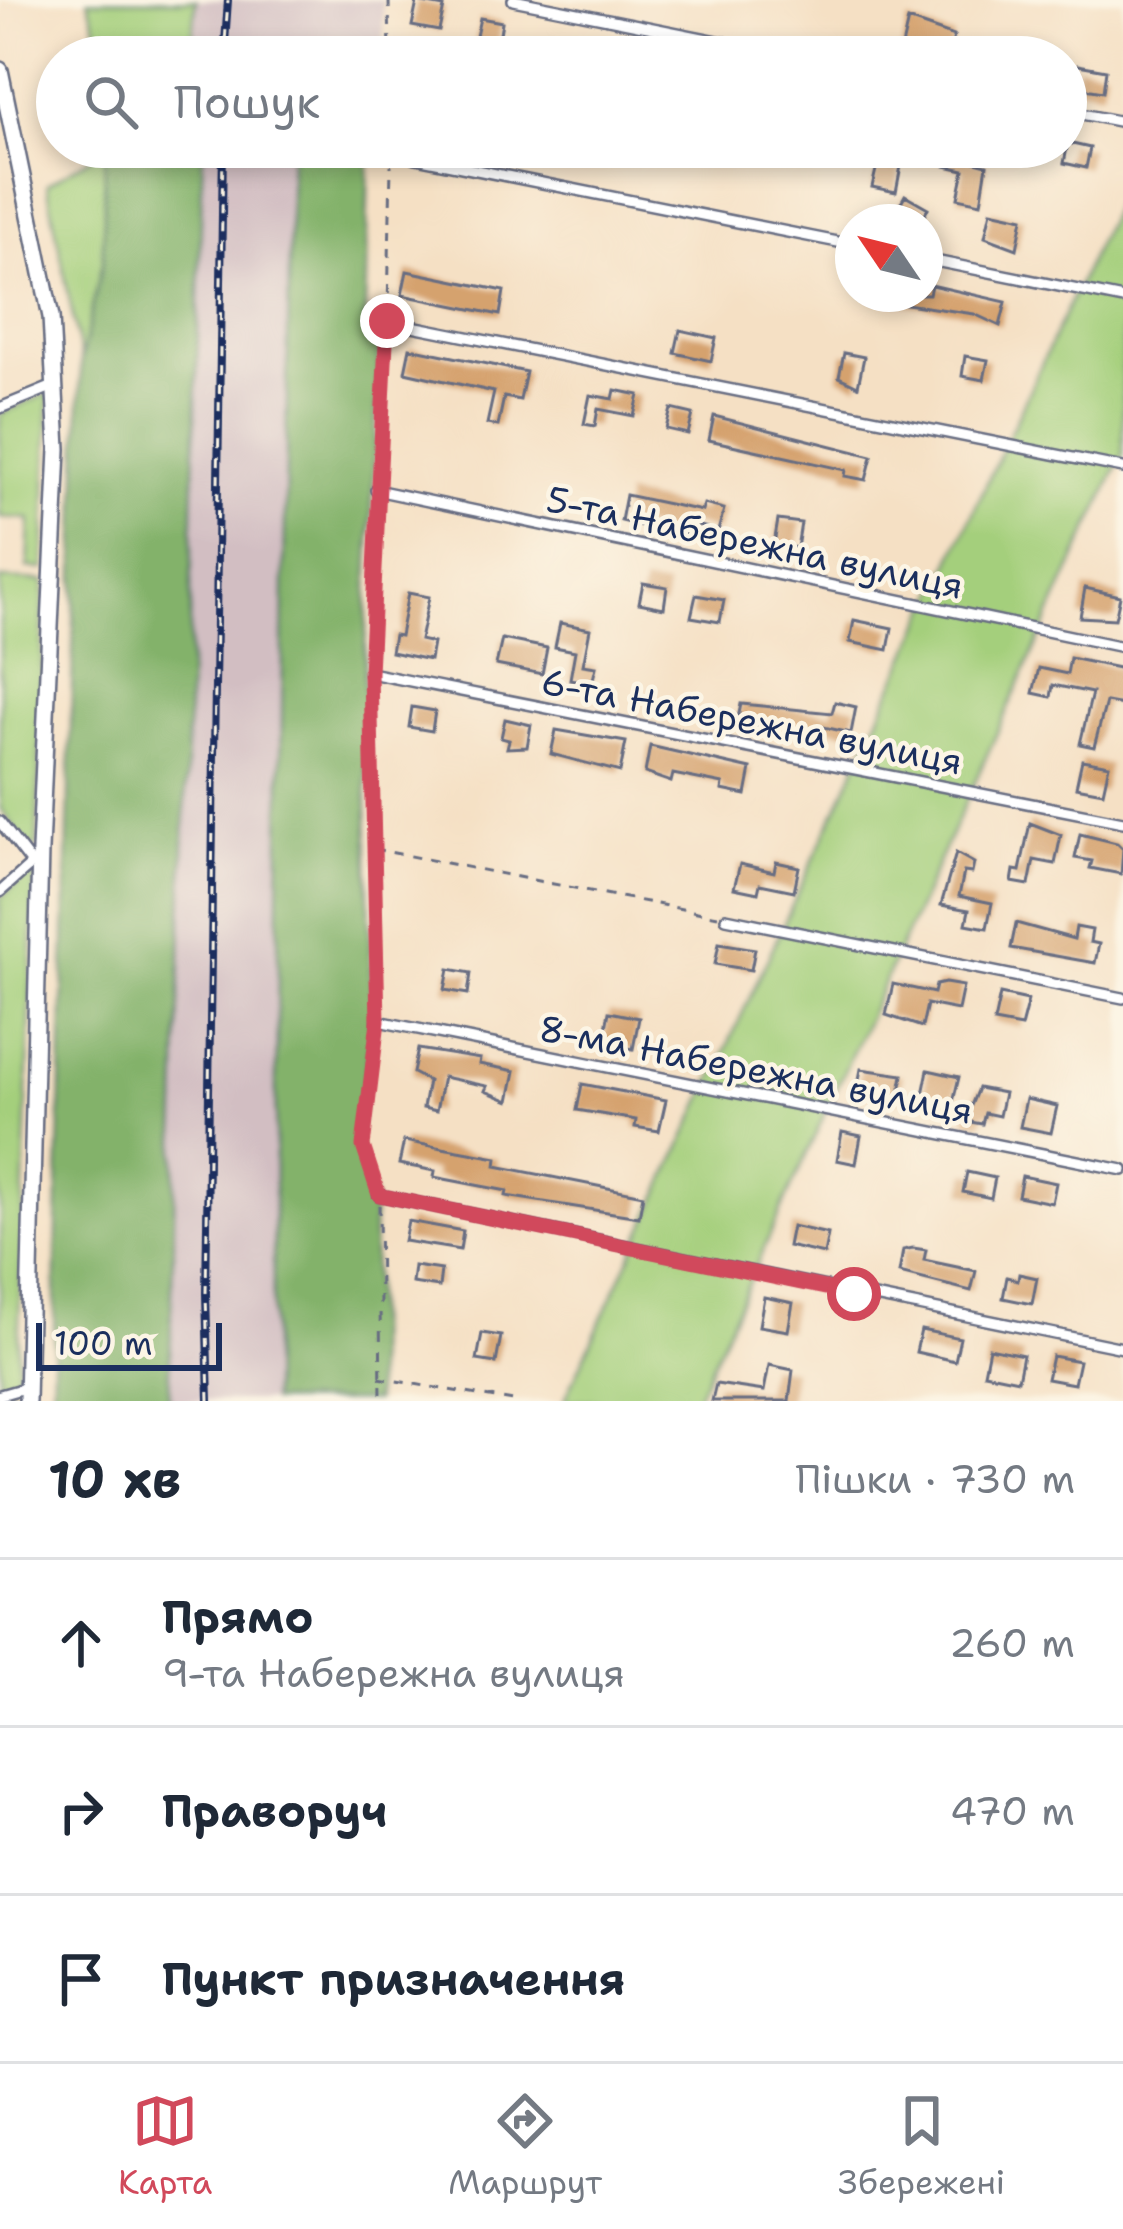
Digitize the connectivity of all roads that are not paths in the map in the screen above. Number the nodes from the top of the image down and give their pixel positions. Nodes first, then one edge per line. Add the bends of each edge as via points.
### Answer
1 (513, 0) edge
2 (693, 36) edge
3 (0, 70) edge
4 (1087, 115) edge
5 (1123, 122) edge
6 (466, 168) edge
7 (835, 241) edge
8 (943, 263) edge
9 (1123, 298) edge
10 (387, 321) road end
11 (57, 384) junction
12 (0, 408) edge
13 (1123, 468) edge
14 (376, 490) road end
15 (1123, 647) edge
16 (370, 673) road end
17 (0, 822) edge
18 (1123, 822) edge
19 (37, 858) junction
20 (0, 892) edge
21 (726, 917) road end
22 (1123, 998) edge
23 (378, 1021) road end
24 (1123, 1170) edge
25 (379, 1195) road end
26 (1123, 1348) edge
27 (28, 1394) edge
28 (0, 1395) edge

1 - 2 street
3 - 11 main road via 41,259
4 - 5 street
6 - 7 street
8 - 9 street
10 - 13 street
11 - 12 street
11 - 19 main road
14 - 15 street, 5-та Набережна вулиця
16 - 18 street, 6-та Набережна вулиця
17 - 19 street
19 - 20 street
19 - 27 main road
21 - 22 street
23 - 24 street, 8-ма Набережна вулиця
25 - 26 street
27 - 28 street

